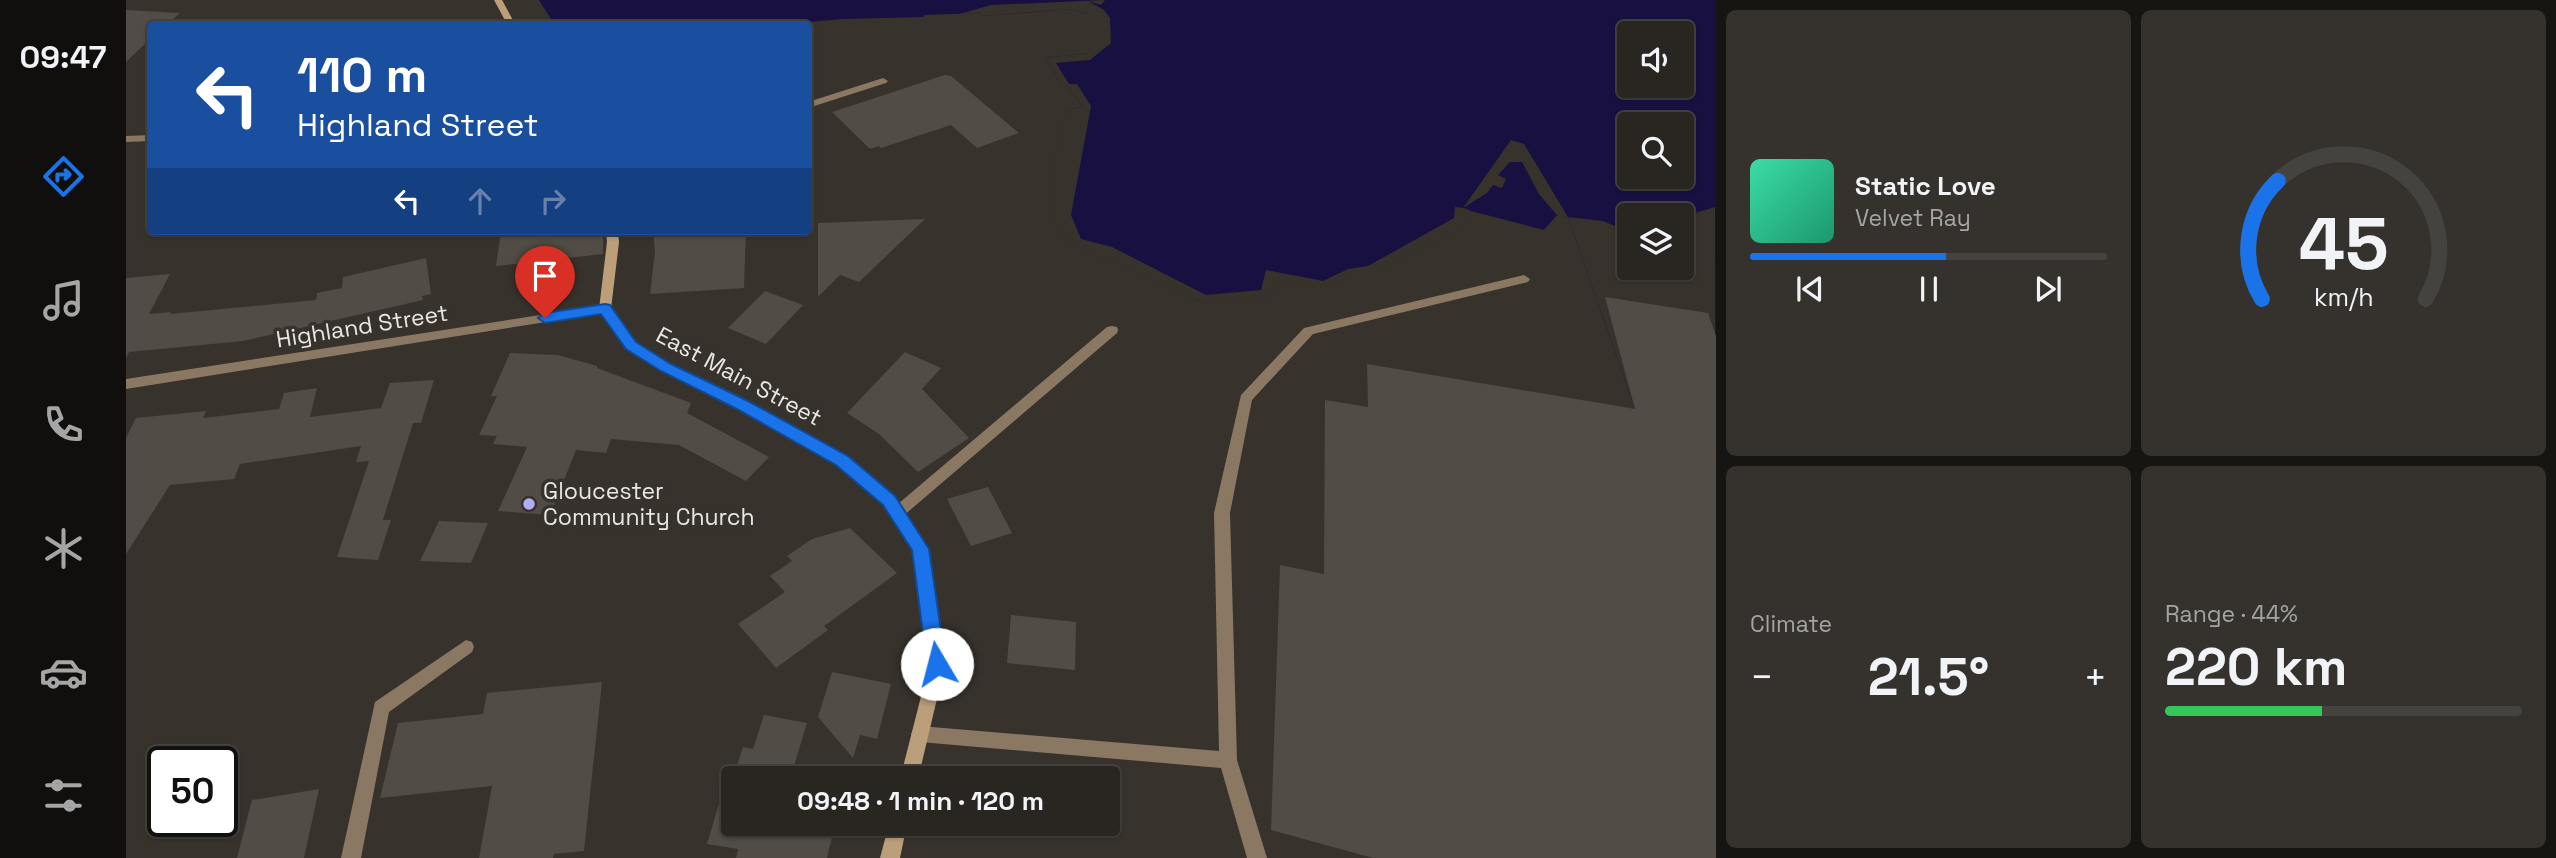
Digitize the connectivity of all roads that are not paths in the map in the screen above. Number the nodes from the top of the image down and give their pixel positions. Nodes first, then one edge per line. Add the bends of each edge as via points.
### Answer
1 (498, 0) edge
2 (509, 21) edge
3 (883, 82) dead end
4 (812, 104) edge
5 (147, 138) edge
6 (126, 139) edge
7 (612, 235) edge
8 (1524, 279) dead end
9 (605, 309) junction
10 (1112, 330) dead end
11 (126, 384) edge
12 (897, 513) junction
13 (466, 647) dead end
14 (920, 734) junction
15 (1228, 760) junction
16 (912, 766) edge
17 (895, 836) edge
18 (351, 858) edge
19 (890, 858) edge
20 (1257, 858) edge

1 - 2 main road
3 - 4 street
5 - 6 street
7 - 9 main road
8 - 15 street via 1309,331 1246,398 1222,513
9 - 11 street, Highland Street
9 - 12 main road, East Main Street via 631,346 842,460 889,500
10 - 12 street
12 - 14 main road, East Main Street via 920,549 937,664
13 - 18 street via 381,708
14 - 15 street
14 - 16 main road, East Main Street
15 - 20 street
17 - 19 main road

